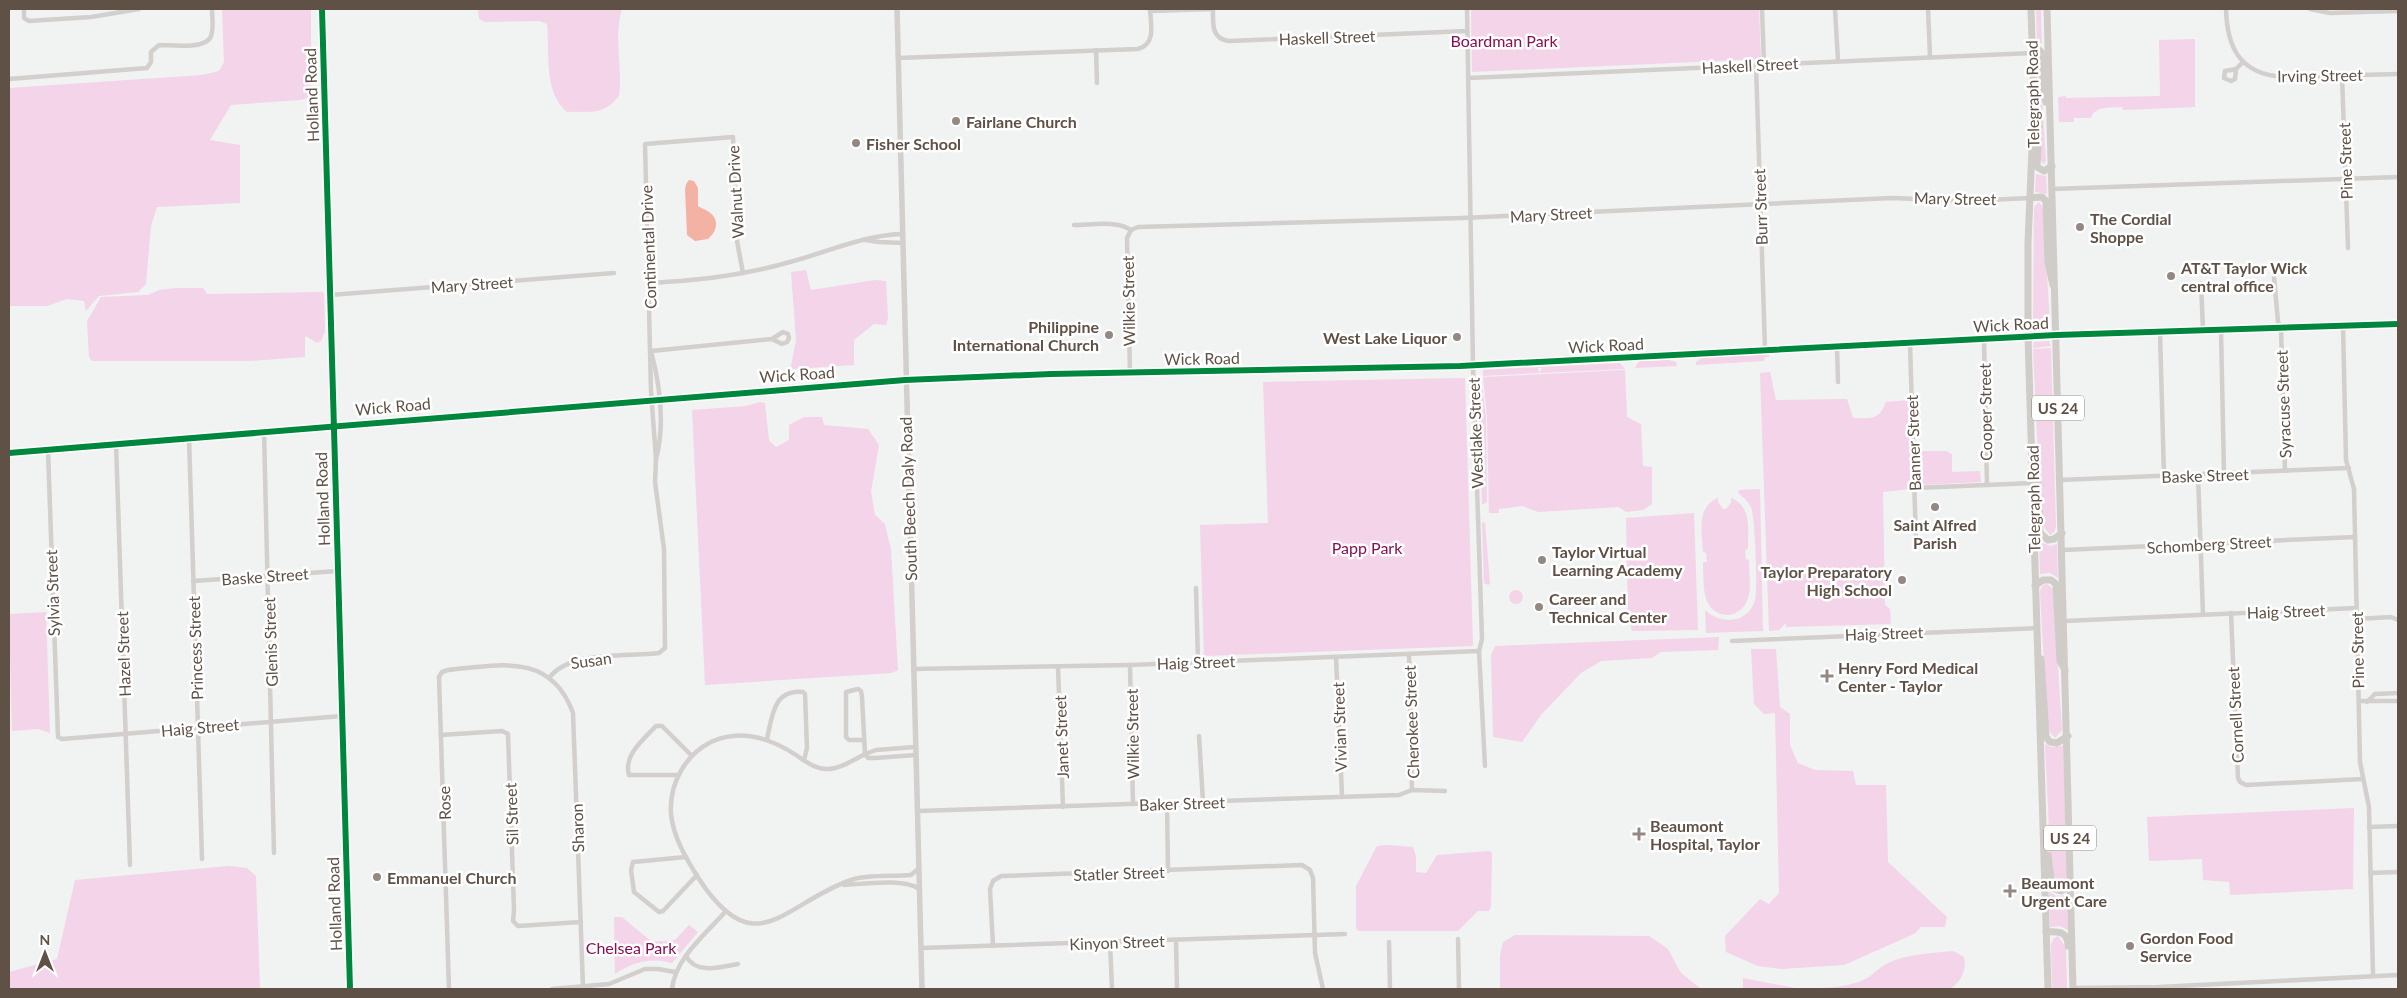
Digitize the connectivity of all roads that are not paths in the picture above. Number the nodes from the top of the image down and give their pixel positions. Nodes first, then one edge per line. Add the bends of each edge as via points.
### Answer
1 (24, 9) edge
2 (139, 9) edge
3 (212, 9) edge
4 (322, 9) edge
5 (896, 9) edge
6 (1213, 9) edge
7 (1467, 9) edge
8 (1762, 9) edge
9 (1835, 9) edge
10 (1928, 9) edge
11 (2031, 9) edge
12 (2047, 9) edge
13 (2226, 9) edge
14 (2310, 9) edge
15 (1150, 10) edge
16 (2398, 11) edge
17 (1467, 32) junction
18 (1096, 50) junction
19 (2032, 53) junction
20 (1930, 56) junction
21 (898, 58) junction
22 (1838, 61) junction
23 (2243, 62) junction
24 (1756, 64) junction
25 (1764, 64) junction
26 (2236, 69) dead end
27 (2398, 74) edge
28 (2342, 75) junction
29 (1468, 78) junction
30 (9, 79) edge
31 (1097, 83) dead end
32 (2034, 100) junction
33 (2049, 112) junction
34 (645, 144) joint
35 (2052, 166) junction
36 (2398, 177) edge
37 (2346, 179) junction
38 (2052, 189) junction
39 (2030, 198) junction
40 (1760, 204) junction
41 (1470, 218) junction
42 (1074, 225) dead end
43 (1131, 230) junction
44 (902, 234) junction
45 (862, 239) junction
46 (902, 243) junction
47 (2348, 248) dead end
48 (614, 273) dead end
49 (742, 273) junction
50 (2274, 277) dead end
51 (650, 283) junction
52 (2201, 283) dead end
53 (330, 295) junction
54 (2056, 295) junction
55 (2398, 324) edge
56 (2343, 326) junction
57 (2281, 328) junction
58 (2203, 330) junction
59 (2221, 330) junction
60 (2160, 332) junction
61 (2057, 335) junction
62 (2028, 337) junction
63 (772, 339) dead end
64 (1984, 340) junction
65 (1910, 343) junction
66 (1837, 347) junction
67 (1765, 350) junction
68 (651, 351) junction
69 (1473, 365) junction
70 (1130, 373) junction
71 (905, 380) junction
72 (1838, 382) dead end
73 (659, 398) junction
74 (652, 399) junction
75 (334, 425) junction
76 (264, 431) junction
77 (189, 437) junction
78 (116, 443) junction
79 (48, 450) junction
80 (9, 453) edge
81 (2032, 454) junction
82 (656, 459) junction
83 (2349, 468) junction
84 (2285, 471) junction
85 (2224, 474) junction
86 (2198, 475) junction
87 (2164, 476) junction
88 (2060, 480) junction
89 (2033, 483) junction
90 (1986, 485) junction
91 (1915, 488) junction
92 (2062, 534) junction
93 (2355, 537) junction
94 (1916, 543) dead end
95 (2200, 544) junction
96 (2063, 550) junction
97 (338, 571) junction
98 (268, 576) junction
99 (193, 581) junction
100 (2035, 586) junction
101 (1196, 588) dead end
102 (2356, 608) junction
103 (2231, 613) junction
104 (2203, 614) junction
105 (2357, 619) junction
106 (2398, 620) edge
107 (2065, 621) junction
108 (2037, 628) junction
109 (2037, 638) junction
110 (1732, 641) dead end
111 (664, 650) joint
112 (1480, 651) junction
113 (1410, 655) junction
114 (1336, 657) junction
115 (1198, 662) junction
116 (1130, 665) junction
117 (495, 666) joint
118 (1058, 667) junction
119 (913, 669) junction
120 (2066, 673) junction
121 (549, 678) junction
122 (2398, 693) edge
123 (2359, 701) junction
124 (2398, 701) edge
125 (2367, 702) junction
126 (342, 716) junction
127 (272, 721) junction
128 (198, 727) junction
129 (125, 734) junction
130 (441, 735) junction
131 (1199, 736) dead end
132 (2068, 736) junction
133 (58, 737) joint
134 (767, 739) junction
135 (864, 740) junction
136 (915, 747) junction
137 (865, 754) junction
138 (692, 756) junction
139 (916, 756) junction
140 (804, 760) junction
141 (1485, 766) dead end
142 (678, 775) junction
143 (2363, 779) junction
144 (1412, 790) junction
145 (1445, 791) dead end
146 (1342, 796) junction
147 (1203, 802) junction
148 (1167, 803) junction
149 (2042, 803) junction
150 (1133, 804) junction
151 (1063, 806) junction
152 (918, 811) junction
153 (2398, 826) edge
154 (2369, 827) junction
155 (274, 853) dead end
156 (686, 857) junction
157 (202, 860) dead end
158 (130, 864) dead end
159 (918, 868) junction
160 (1168, 871) junction
161 (2398, 872) edge
162 (2370, 873) junction
163 (697, 875) junction
164 (840, 885) junction
165 (2070, 886) junction
166 (919, 889) junction
167 (726, 911) junction
168 (580, 922) junction
169 (2046, 932) junction
170 (1345, 934) dead end
171 (1314, 935) junction
172 (1458, 939) dead end
173 (1176, 940) junction
174 (1110, 942) junction
175 (1389, 942) dead end
176 (993, 946) junction
177 (921, 948) junction
178 (686, 956) junction
179 (738, 964) dead end
180 (675, 972) junction
181 (2398, 975) edge
182 (2373, 976) junction
183 (582, 987) junction
184 (350, 989) edge
185 (449, 989) edge
186 (552, 989) edge
187 (672, 989) edge
188 (922, 989) edge
189 (1112, 989) edge
190 (1177, 989) edge
191 (1323, 989) edge
192 (1390, 989) edge
193 (1460, 989) edge
194 (2048, 989) edge
195 (2072, 989) edge

1 - 2 street via 24,18 29,21
3 - 30 street via 209,41 201,45 159,45 151,52 151,62 146,68
4 - 53 street, Holland Road
5 - 21 street, South Beech Daly Road
6 - 15 street
6 - 17 street, Haskell Street via 1214,31 1219,38 1229,41
7 - 17 street, Westlake Street
8 - 25 street
9 - 22 street
10 - 20 street
11 - 19 main road, Telegraph Road / US 24
12 - 33 main road, Telegraph Road / US 24
13 - 23 street, Irving Street via 2229,40
14 - 16 street via 2330,13
15 - 18 street via 1152,36 1148,44 1138,49
17 - 29 street, Westlake Street
18 - 21 street
18 - 31 street
19 - 20 street, Haskell Street
19 - 32 main road, Telegraph Road / US 24
19 - 33 main road via 2038,49 2042,53 2044,95
20 - 22 street, Haskell Street
21 - 44 street, South Beech Daly Road
22 - 25 street, Haskell Street
23 - 26 street
23 - 28 street, Irving Street via 2258,72 2273,76
24 - 25 street, Haskell Street
24 - 29 street, Haskell Street
24 - 40 street, Burr Street
27 - 28 street, Irving Street
28 - 37 street, Pine Street
29 - 41 street, Westlake Street
32 - 35 main road via 2038,116 2037,167 2044,171
32 - 39 main road, Telegraph Road / US 24
33 - 35 main road, Telegraph Road / US 24
34 - 49 street, Walnut Drive via 733,138 737,241
34 - 51 street, Continental Drive
35 - 38 main road, Telegraph Road / US 24
36 - 37 street
37 - 38 street
37 - 47 street, Pine Street
38 - 54 main road, Telegraph Road / US 24
39 - 40 street, Mary Street via 1966,201 1892,198
39 - 54 main road via 2042,197 2046,201 2048,262
39 - 62 main road, Telegraph Road / US 24
40 - 41 street, Mary Street
40 - 67 street, Burr Street
41 - 43 street, Mary Street via 1138,227
41 - 69 street, Westlake Street
42 - 43 street, Mary Street via 1125,226
43 - 70 street, Wilkie Street via 1127,238
44 - 45 street
44 - 46 street, South Beech Daly Road
45 - 46 street
45 - 49 street via 792,262
46 - 71 street, South Beech Daly Road
48 - 53 street, Mary Street
49 - 51 street
50 - 57 street, Syracuse Street
51 - 68 street, Continental Drive
52 - 58 street
53 - 75 street, Holland Road
54 - 61 main road, Telegraph Road / US 24
55 - 56 street, Wick Road
56 - 57 street, Wick Road
56 - 83 street, Pine Street via 2346,460
57 - 59 street, Wick Road
57 - 84 street, Syracuse Street
58 - 59 street, Wick Road
58 - 60 street, Wick Road
59 - 85 street
60 - 61 street, Wick Road
60 - 87 street
61 - 62 street, Wick Road
61 - 88 main road, Telegraph Road / US 24
62 - 64 street, Wick Road
62 - 81 main road, Telegraph Road / US 24
63 - 68 street
64 - 65 street, Wick Road
64 - 90 street, Cooper Street
65 - 66 street, Wick Road
65 - 91 street, Banner Street
66 - 67 street, Wick Road
66 - 72 street
67 - 69 street, Wick Road
68 - 73 street, Continental Drive
68 - 74 street, Continental Drive
69 - 70 street, Wick Road
69 - 112 street, Westlake Street
70 - 71 street, Wick Road
71 - 73 street, Wick Road
71 - 119 street, South Beech Daly Road
73 - 74 street, Wick Road
73 - 82 street, Continental Drive via 660,442
74 - 75 street, Wick Road
74 - 82 street, Continental Drive
75 - 76 street, Wick Road
75 - 97 street, Holland Road
76 - 77 street, Wick Road
76 - 98 street, Glenis Street
77 - 78 street, Wick Road
77 - 99 street, Princess Street
78 - 79 street, Wick Road
78 - 129 street, Hazel Street
79 - 80 street, Wick Road
79 - 133 street, Sylvia Street
81 - 89 main road, Telegraph Road / US 24
81 - 92 main road via 2037,468 2040,533 2048,540
82 - 111 street, Continental Drive via 657,502 664,549
83 - 84 street, Baske Street
83 - 93 street, Pine Street via 2354,489
84 - 85 street, Baske Street
85 - 86 street, Baske Street
86 - 87 street, Baske Street
86 - 95 street
87 - 88 street, Baske Street
88 - 92 main road, Telegraph Road / US 24
89 - 90 street
89 - 100 main road, Telegraph Road / US 24
90 - 91 street
91 - 94 street, Banner Street
92 - 96 main road, Telegraph Road / US 24
93 - 95 street, Schomberg Street
93 - 102 street, Pine Street
95 - 96 street, Schomberg Street
95 - 104 street
96 - 107 main road, Telegraph Road / US 24
97 - 98 street, Baske Street
97 - 126 street, Holland Road
98 - 99 street, Baske Street
98 - 127 street, Glenis Street
99 - 128 street, Princess Street
100 - 108 main road, Telegraph Road / US 24
100 - 120 main road via 2043,580 2056,584 2060,660
101 - 115 street
102 - 103 street, Haig Street
102 - 105 street, Pine Street
103 - 104 street, Haig Street
103 - 143 street, Cornell Street via 2240,782 2246,785
104 - 107 street, Haig Street
105 - 106 street via 2391,617
105 - 123 street, Pine Street
107 - 120 main road, Telegraph Road / US 24
108 - 109 main road, Telegraph Road / US 24
108 - 110 street, Haig Street
109 - 132 main road via 2043,670 2046,737 2057,743
109 - 149 main road, Telegraph Road / US 24
111 - 121 street, Susan via 659,654 572,661 558,668
112 - 113 street, Haig Street
112 - 141 street, Westlake Street
113 - 114 street, Haig Street
113 - 144 street, Cherokee Street
114 - 115 street, Haig Street
114 - 146 street, Vivian Street
115 - 116 street, Haig Street
116 - 118 street, Haig Street
116 - 150 street, Wilkie Street
117 - 121 street, Susan via 525,666
117 - 130 street, Rose via 448,670 440,674
118 - 119 street, Haig Street
118 - 151 street, Janet Street
119 - 136 street, South Beech Daly Road
120 - 132 main road, Telegraph Road / US 24
121 - 168 street, Sharon via 568,701 575,724
122 - 125 street via 2375,694
123 - 125 street
123 - 143 street, Pine Street
124 - 125 street
126 - 127 street, Haig Street
126 - 184 street, Holland Road
127 - 128 street, Haig Street
127 - 155 street, Glenis Street
128 - 129 street, Haig Street
128 - 157 street, Princess Street
129 - 133 street, Haig Street
129 - 158 street, Hazel Street
130 - 168 street, Sil Street via 502,731 508,734 513,921 518,926
130 - 185 street, Rose
131 - 147 street
132 - 165 main road, Telegraph Road / US 24
134 - 138 street via 751,735 726,737
134 - 140 street
134 - 140 street via 779,698 788,692 803,692 807,748
135 - 135 street via 861,691 848,690 846,737
135 - 137 street
136 - 137 street
136 - 139 street, South Beech Daly Road
137 - 139 street via 868,758
137 - 140 street via 828,769
138 - 142 street
138 - 142 street via 662,726 656,726 628,761 629,775
139 - 152 street, South Beech Daly Road
142 - 156 street via 671,817
143 - 154 street, Pine Street
144 - 145 street, Baker Street
144 - 146 street, Baker Street via 1399,795
146 - 147 street, Baker Street
147 - 148 street, Baker Street
148 - 150 street, Baker Street
148 - 160 street
149 - 165 main road via 2048,823 2050,883 2058,891 2065,891
149 - 169 main road, Telegraph Road / US 24
150 - 151 street, Baker Street
151 - 152 street, Baker Street
152 - 159 street, South Beech Daly Road
153 - 154 street
154 - 162 street, Pine Street
156 - 163 street
156 - 163 street via 633,862 634,892 659,912 663,911
159 - 164 street via 911,875 861,878
159 - 166 street, South Beech Daly Road
160 - 171 street, Statler Street via 1299,865 1310,870 1313,878
160 - 176 street, Statler Street via 999,877 990,889
161 - 162 street
162 - 182 street, Pine Street
163 - 167 street
164 - 166 street via 900,882
164 - 167 street via 783,918 768,923 745,922
165 - 195 main road, Telegraph Road / US 24
166 - 177 street, South Beech Daly Road
167 - 178 street
168 - 183 street, Sharon
169 - 194 main road, Telegraph Road / US 24
169 - 195 main road via 2061,932 2067,938
170 - 171 street, Kinyon Street
171 - 173 street, Kinyon Street
171 - 191 street
172 - 193 street
173 - 174 street, Kinyon Street
173 - 190 street
174 - 176 street, Kinyon Street
174 - 189 street
175 - 192 street
176 - 177 street, Kinyon Street
177 - 188 street, South Beech Daly Road
178 - 179 street via 697,967 716,969
178 - 180 street
180 - 183 street via 646,969 608,984
180 - 187 street
181 - 182 street
182 - 195 street
183 - 186 street

